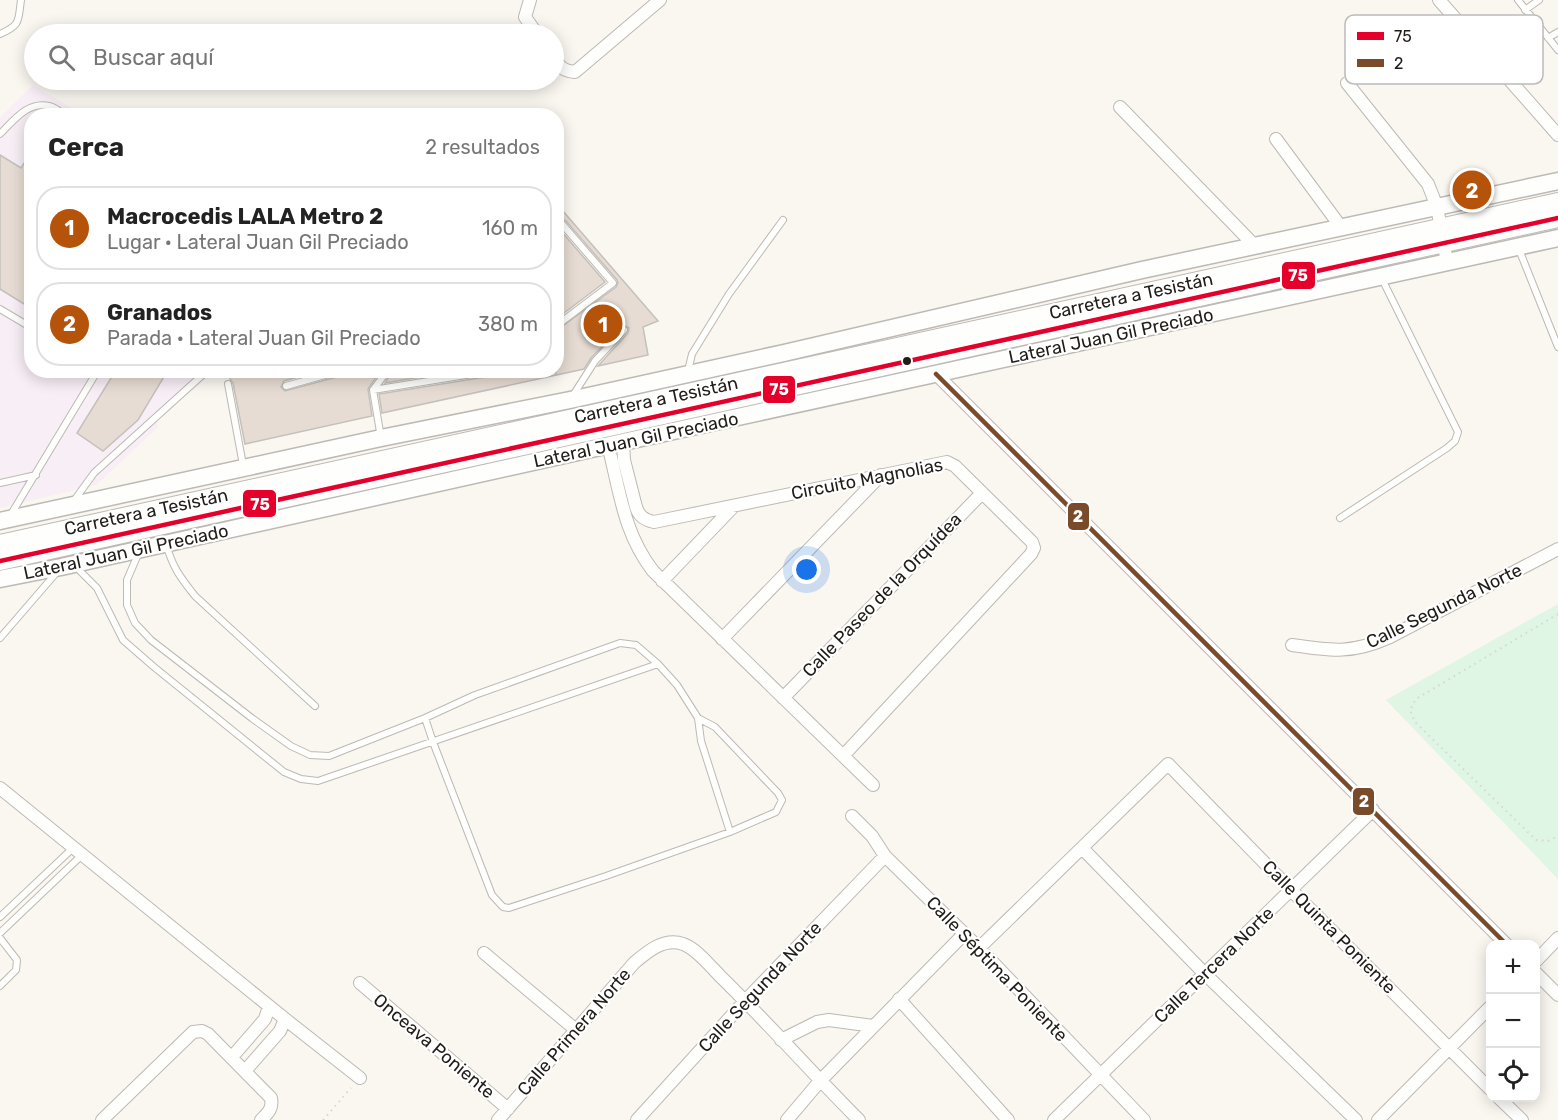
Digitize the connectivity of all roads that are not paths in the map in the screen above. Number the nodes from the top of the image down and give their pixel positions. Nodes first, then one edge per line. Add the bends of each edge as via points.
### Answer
1 (21, 0) edge
2 (531, 0) edge
3 (660, 0) edge
4 (1439, 0) edge
5 (1518, 0) edge
6 (1539, 0) edge
7 (1526, 10) junction
8 (1452, 15) edge
9 (1530, 15) edge
10 (530, 24) edge
11 (1543, 32) edge
12 (1558, 32) edge
13 (0, 34) edge
14 (1548, 38) junction
15 (1558, 50) edge
16 (564, 70) edge
17 (1348, 84) edge
18 (1513, 84) edge
19 (1119, 107) dead end
20 (30, 108) edge
21 (54, 108) edge
22 (24, 111) edge
23 (0, 134) edge
24 (1558, 135) edge
25 (1276, 139) dead end
26 (1558, 181) edge
27 (1558, 202) edge
28 (1437, 207) junction
29 (1558, 218) edge
30 (783, 220) dead end
31 (1341, 227) junction
32 (564, 231) edge
33 (1558, 238) edge
34 (1444, 245) junction
35 (1255, 246) junction
36 (1518, 246) junction
37 (1381, 276) junction
38 (0, 309) edge
39 (564, 320) edge
40 (24, 323) edge
41 (624, 330) dead end
42 (1558, 347) edge
43 (784, 353) junction
44 (726, 366) junction
45 (687, 374) junction
46 (936, 374) junction
47 (93, 378) edge
48 (199, 378) edge
49 (314, 378) edge
50 (382, 378) edge
51 (447, 378) edge
52 (778, 382) junction
53 (228, 384) dead end
54 (286, 386) dead end
55 (745, 388) junction
56 (373, 390) junction
57 (570, 400) junction
58 (794, 406) junction
59 (738, 418) junction
60 (381, 438) junction
61 (616, 444) junction
62 (244, 469) junction
63 (36, 475) junction
64 (880, 475) junction
65 (0, 483) edge
66 (982, 493) junction
67 (71, 505) junction
68 (734, 505) junction
69 (1340, 518) dead end
70 (4, 520) edge
71 (0, 544) edge
72 (166, 544) junction
73 (141, 549) junction
74 (1558, 549) edge
75 (68, 566) junction
76 (1, 575) edge
77 (662, 581) junction
78 (0, 638) edge
79 (722, 639) junction
80 (1292, 645) dead end
81 (658, 664) junction
82 (783, 698) junction
83 (315, 706) dead end
84 (698, 717) junction
85 (425, 718) junction
86 (433, 742) junction
87 (843, 756) junction
88 (873, 785) dead end
89 (0, 788) edge
90 (1373, 810) junction
91 (852, 816) dead end
92 (730, 832) junction
93 (1082, 848) junction
94 (77, 851) junction
95 (885, 856) junction
96 (48, 870) junction
97 (57, 878) junction
98 (30, 888) junction
99 (1291, 890) junction
100 (38, 897) junction
101 (0, 917) edge
102 (0, 933) edge
103 (964, 934) junction
104 (0, 938) edge
105 (1558, 938) edge
106 (1501, 940) edge
107 (979, 948) junction
108 (484, 953) dead end
109 (1540, 957) edge
110 (1205, 974) junction
111 (1540, 978) edge
112 (360, 983) dead end
113 (0, 986) edge
114 (1558, 995) edge
115 (899, 999) junction
116 (746, 1001) junction
117 (269, 1006) junction
118 (1486, 1011) edge
119 (285, 1019) junction
120 (873, 1026) junction
121 (576, 1030) junction
122 (781, 1040) junction
123 (1449, 1048) junction
124 (232, 1057) junction
125 (245, 1071) junction
126 (1100, 1075) junction
127 (360, 1078) road end
128 (820, 1081) junction
129 (1486, 1084) edge
130 (1503, 1102) edge
131 (507, 1109) junction
132 (102, 1120) edge
133 (261, 1120) edge
134 (498, 1120) edge
135 (637, 1120) edge
136 (787, 1120) edge
137 (859, 1120) edge
138 (1008, 1120) edge
139 (1054, 1120) edge
140 (1144, 1120) edge
141 (1356, 1120) edge
142 (1378, 1120) edge
143 (1522, 1120) edge

1 - 13 lane via 18,22
2 - 10 street via 525,17
3 - 16 street via 574,72
4 - 8 street
5 - 7 lane
6 - 7 lane
7 - 9 lane
11 - 14 lane
12 - 14 lane
14 - 15 lane
17 - 28 street via 1428,184
18 - 24 street
19 - 35 street
20 - 21 lane
22 - 23 lane
25 - 31 street
26 - 28 main road
27 - 34 main road, Carretera a Tesistán
28 - 31 main road
28 - 34 street
29 - 34 main road, Carretera a Tesistán
30 - 45 lane via 729,294 692,354
31 - 35 main road
32 - 39 lane via 613,283
33 - 36 main road, Lateral Juan Gil Preciado
34 - 36 main road, Lateral Juan Gil Preciado
34 - 37 main road, Lateral Juan Gil Preciado
34 - 52 main road, Carretera a Tesistán
35 - 43 main road
36 - 42 lane
37 - 46 main road, Lateral Juan Gil Preciado
37 - 69 lane via 1458,432 1447,448
38 - 40 lane
41 - 57 lane via 596,361
43 - 44 main road
43 - 52 main road
44 - 45 main road
44 - 55 main road
45 - 57 main road
46 - 58 main road, Lateral Juan Gil Preciado
46 - 90 street
47 - 63 lane
48 - 67 lane via 94,473
49 - 54 lane
50 - 56 lane
51 - 56 lane
52 - 55 main road, Carretera a Tesistán
52 - 58 main road
53 - 62 lane
55 - 59 main road
55 - 71 main road, Carretera a Tesistán
55 - 76 main road, Carretera a Tesistán via 25,556
56 - 60 lane
57 - 60 main road
58 - 59 main road, Lateral Juan Gil Preciado
59 - 61 main road, Lateral Juan Gil Preciado
60 - 62 main road
61 - 68 street, Circuito Magnolias via 642,518 654,522
61 - 72 main road, Lateral Juan Gil Preciado
61 - 77 street via 626,521 644,560
62 - 67 main road
63 - 65 lane
63 - 70 lane
64 - 66 street, Circuito Magnolias via 947,462
64 - 68 street, Circuito Magnolias
64 - 79 street
66 - 82 street, Calle Paseo de la Orquídea
66 - 87 street, Circuito Magnolias via 1034,548
67 - 70 main road
68 - 77 street
72 - 73 main road, Lateral Juan Gil Preciado
72 - 83 lane via 171,562 195,596
73 - 75 main road, Lateral Juan Gil Preciado
73 - 85 lane via 127,580 127,604 135,623 291,746 310,755 329,756
74 - 80 street, Calle Segunda Norte via 1371,646 1327,650
75 - 76 main road, Lateral Juan Gil Preciado
75 - 78 lane
75 - 86 lane via 97,588 123,640 284,772 318,781
77 - 79 street
79 - 82 street
81 - 84 lane
81 - 85 lane via 636,645 620,644 475,695
81 - 86 lane
82 - 87 street
84 - 92 lane via 701,741
84 - 92 lane via 715,728 782,800 776,812
85 - 86 lane
86 - 92 lane via 492,895 503,907
87 - 88 street
89 - 94 street
90 - 99 street, Calle Tercera Norte
90 - 106 street
91 - 95 street, Calle Séptima Poniente
93 - 99 street, Calle Quinta Poniente via 1168,764
93 - 107 street
93 - 110 street
94 - 96 lane
94 - 97 lane
94 - 117 street
95 - 103 street, Calle Séptima Poniente
95 - 116 street, Calle Segunda Norte
96 - 97 lane
96 - 98 lane
97 - 100 lane
98 - 100 lane
98 - 101 lane
99 - 110 street, Calle Tercera Norte
99 - 123 street, Calle Quinta Poniente
100 - 102 lane
103 - 107 street, Calle Séptima Poniente
103 - 115 street
104 - 113 lane via 17,960 16,970
105 - 109 street
107 - 126 street, Calle Séptima Poniente
108 - 121 street
110 - 126 street, Calle Tercera Norte
110 - 141 street
111 - 114 street
112 - 131 street, Onceava Poniente
115 - 120 street
115 - 138 street
116 - 121 street, Calle Primera Norte via 694,951 683,943 668,943 654,947 634,963
116 - 122 street
116 - 135 street, Calle Segunda Norte
117 - 119 street
117 - 124 street via 265,1019
118 - 123 street
119 - 125 street via 280,1031
119 - 127 street
120 - 122 street via 829,1020
120 - 128 street
121 - 131 street, Calle Primera Norte
122 - 128 street
123 - 129 street, Calle Quinta Poniente
123 - 142 street
124 - 125 street
124 - 132 street via 208,1034 194,1032
125 - 133 street via 270,1098 270,1110
126 - 139 street, Calle Tercera Norte
126 - 140 street, Calle Séptima Poniente
128 - 136 street
128 - 137 street
130 - 143 street
131 - 134 street, Calle Primera Norte

